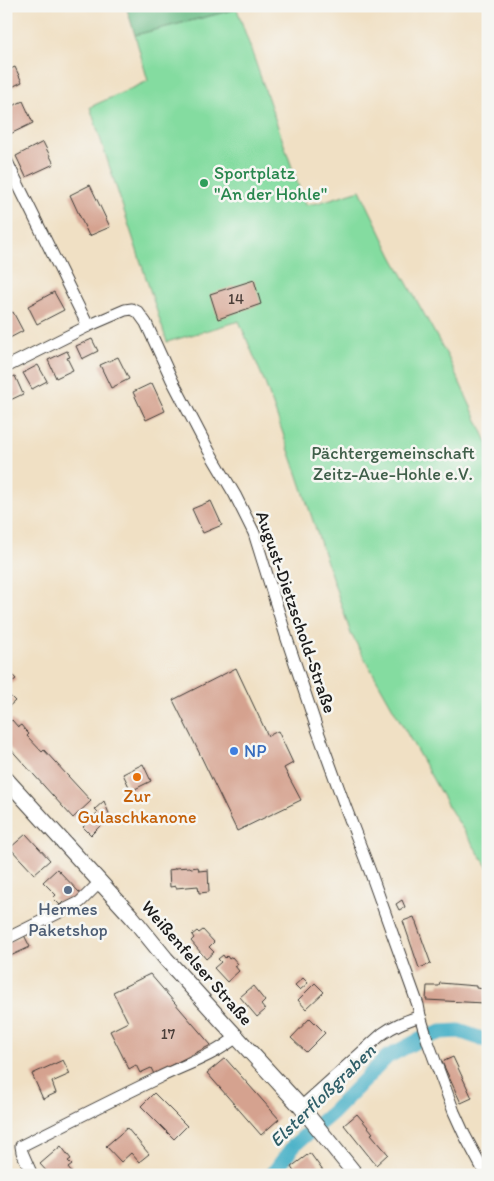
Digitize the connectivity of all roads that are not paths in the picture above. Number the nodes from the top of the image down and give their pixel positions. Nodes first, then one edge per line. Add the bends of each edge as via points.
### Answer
1 (6, 160) edge
2 (88, 326) junction
3 (6, 367) edge
4 (6, 780) edge
5 (100, 882) junction
6 (6, 939) edge
7 (420, 1016) junction
8 (236, 1037) junction
9 (301, 1107) junction
10 (32, 1175) edge
11 (356, 1175) edge
12 (486, 1175) edge

1 - 2 street
2 - 3 street, August-Dietzschold-Straße
2 - 7 street, August-Dietzschold-Straße via 125,310 138,312 254,533 306,696
4 - 5 street, Weißenfelser Straße
5 - 6 street via 80,902
5 - 8 street, Weißenfelser Straße
7 - 9 street via 390,1027
7 - 12 street via 458,1123
8 - 9 street, Weißenfelser Straße
8 - 10 street via 215,1051 21,1146
9 - 11 street, Weißenfelser Straße

